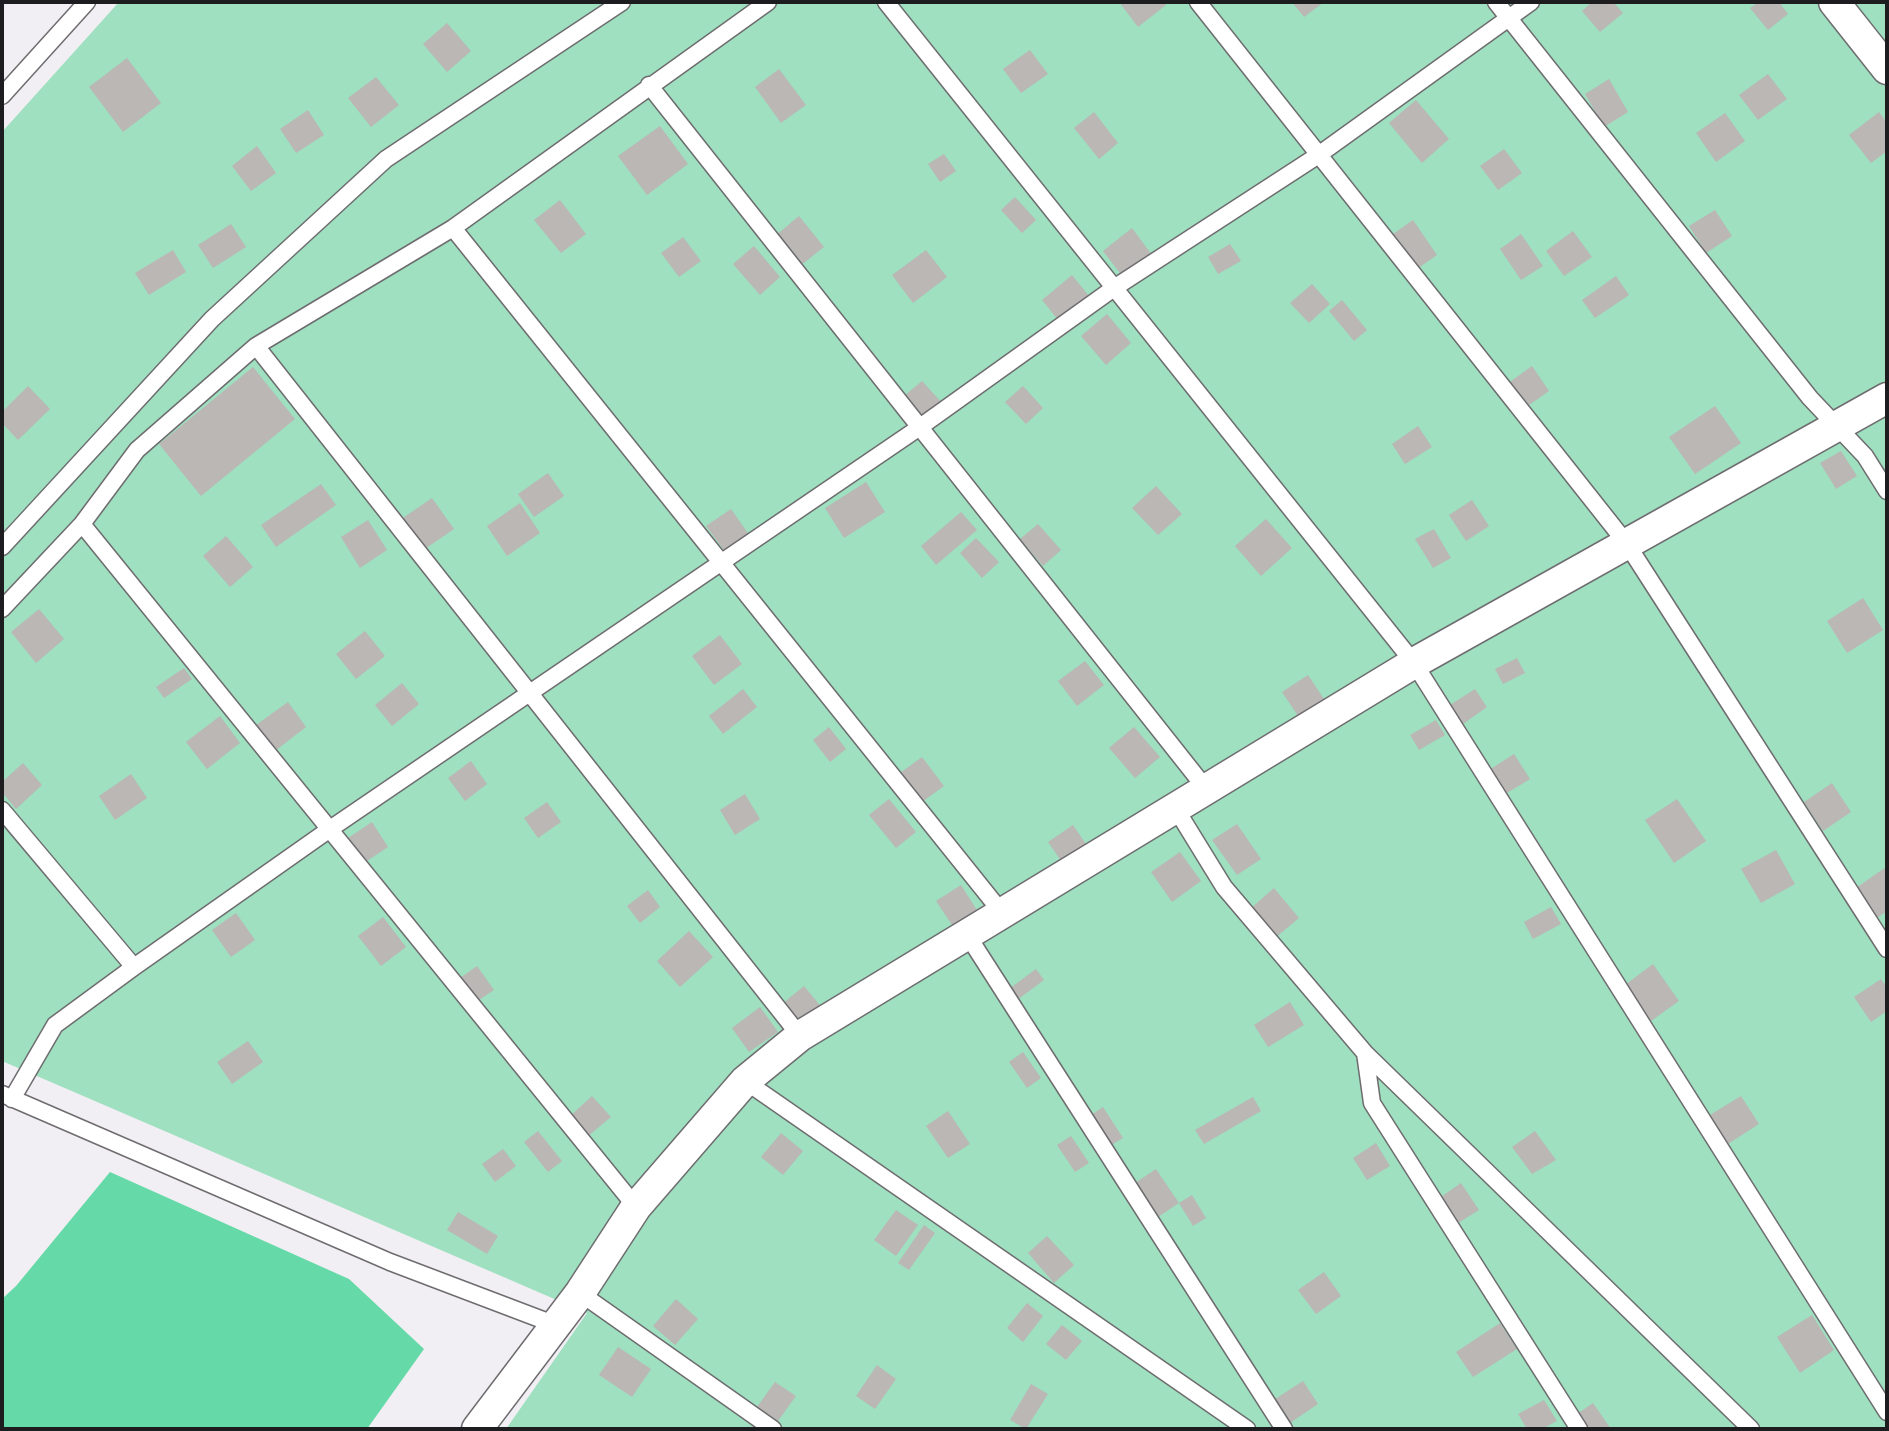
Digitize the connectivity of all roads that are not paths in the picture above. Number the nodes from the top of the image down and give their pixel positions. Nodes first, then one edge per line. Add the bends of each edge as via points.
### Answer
1 (87, 2) edge
2 (622, 2) edge
3 (768, 2) edge
4 (887, 2) edge
5 (1198, 2) edge
6 (1496, 2) edge
7 (1531, 2) edge
8 (1834, 2) edge
9 (1508, 17) junction
10 (1887, 69) edge
11 (649, 85) junction
12 (2, 96) edge
13 (1317, 156) junction
14 (453, 228) junction
15 (1114, 288) junction
16 (256, 346) junction
17 (1887, 398) edge
18 (1836, 426) junction
19 (920, 427) junction
20 (1887, 491) edge
21 (82, 524) junction
22 (1627, 544) junction
23 (2, 547) edge
24 (722, 563) junction
25 (2, 609) edge
26 (1414, 663) junction
27 (529, 692) junction
28 (1207, 790) junction
29 (1177, 809) junction
30 (2, 810) edge
31 (330, 829) junction
32 (1003, 914) junction
33 (968, 936) junction
34 (1887, 949) edge
35 (134, 967) junction
36 (800, 1036) junction
37 (1365, 1053) junction
38 (745, 1081) junction
39 (7, 1097) edge
40 (636, 1207) junction
41 (580, 1293) junction
42 (556, 1325) junction
43 (1887, 1412) edge
44 (477, 1429) edge
45 (773, 1429) edge
46 (1247, 1429) edge
47 (1284, 1429) edge
48 (1579, 1429) edge
49 (1751, 1429) edge

1 - 12 lane
2 - 23 lane via 386,159 212,319
3 - 11 lane
4 - 15 lane
5 - 13 lane
6 - 9 lane
7 - 9 lane
8 - 10 street
9 - 13 lane
9 - 18 lane
11 - 14 lane
11 - 19 lane
13 - 15 lane
13 - 22 lane
14 - 16 lane
14 - 24 lane
15 - 19 lane
15 - 26 lane
16 - 21 lane via 137,450
16 - 27 lane
17 - 18 street
18 - 20 lane via 1865,456
18 - 22 street
19 - 24 lane
19 - 28 lane
21 - 25 lane
21 - 31 lane
22 - 26 street
22 - 34 lane
24 - 27 lane
24 - 32 lane
26 - 28 street
26 - 43 lane
27 - 31 lane
27 - 36 lane
28 - 29 street
29 - 32 street
29 - 37 lane via 1224,887
30 - 35 lane
31 - 35 lane
31 - 40 lane
32 - 33 street
33 - 36 street
33 - 47 lane
35 - 39 lane via 55,1025
36 - 38 street
37 - 48 lane via 1372,1103
37 - 49 lane
38 - 40 street
38 - 46 lane
39 - 42 lane via 390,1262
40 - 41 street
41 - 42 street
41 - 45 lane
42 - 44 street

